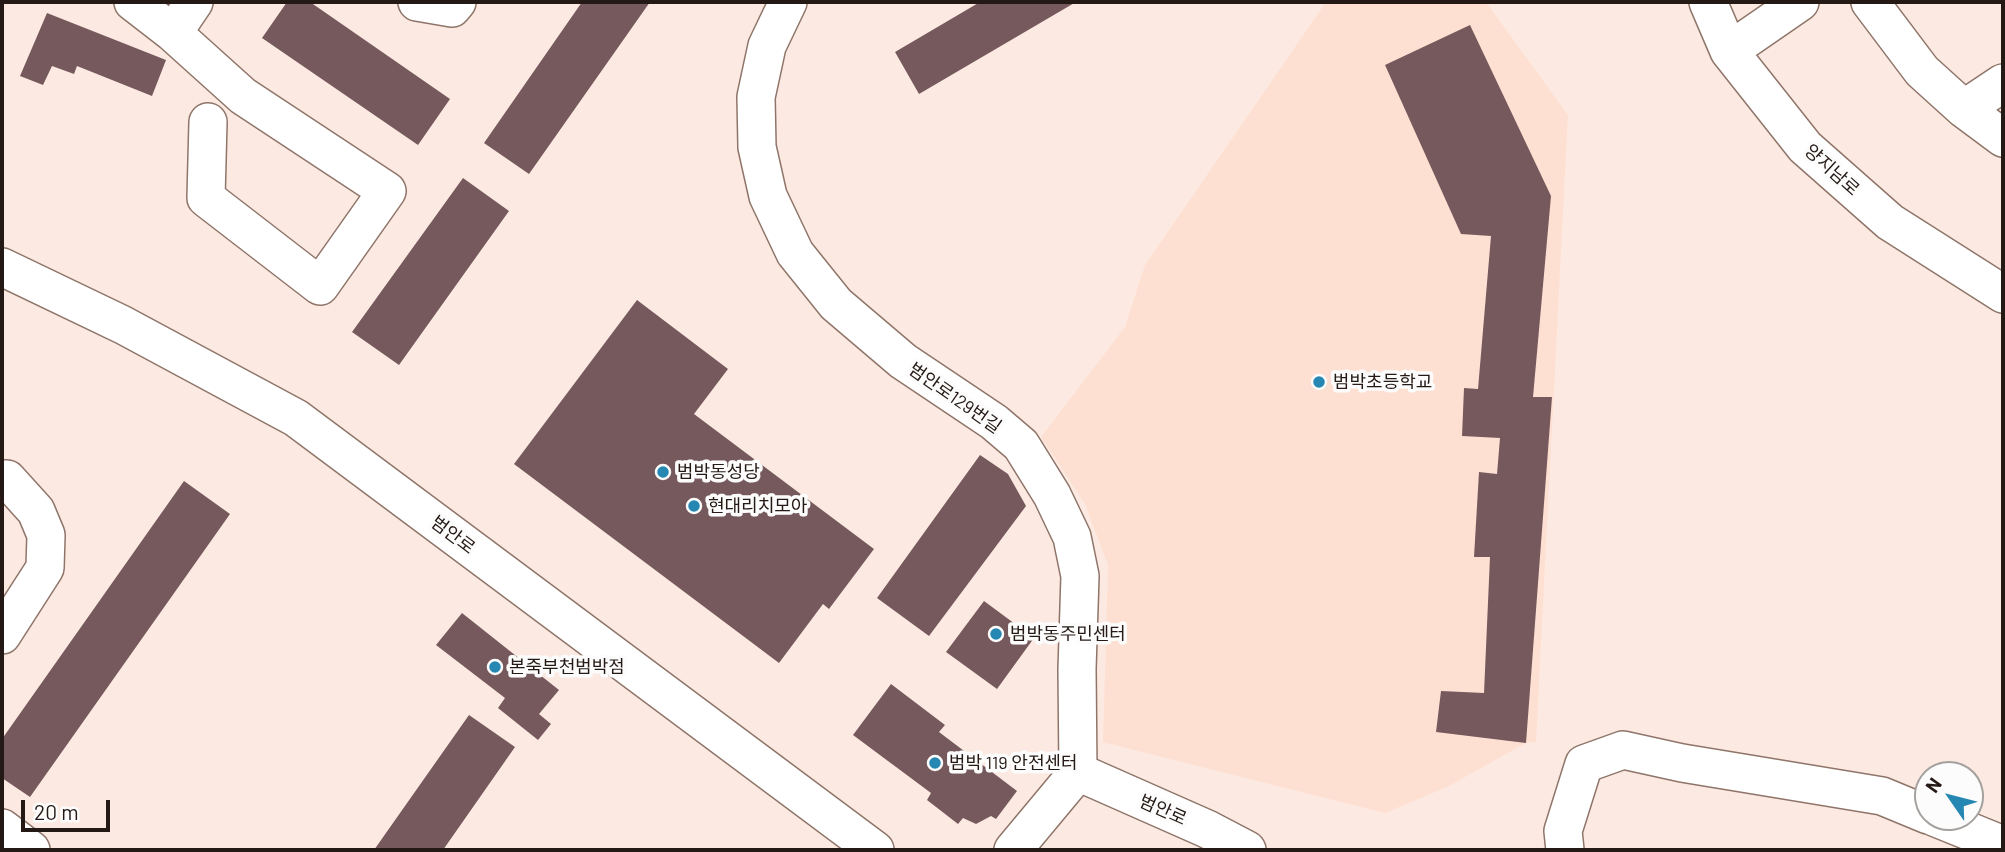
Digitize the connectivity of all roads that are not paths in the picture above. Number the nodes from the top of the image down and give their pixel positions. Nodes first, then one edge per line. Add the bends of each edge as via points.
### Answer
1 (133, 2) edge
2 (194, 2) edge
3 (416, 2) edge
4 (457, 2) edge
5 (788, 2) edge
6 (1708, 2) edge
7 (1800, 2) edge
8 (1870, 2) edge
9 (173, 33) junction
10 (1729, 51) junction
11 (2003, 83) edge
12 (1964, 109) junction
13 (208, 122) dead end
14 (2003, 138) edge
15 (2, 267) edge
16 (2003, 294) edge
17 (8, 496) edge
18 (2, 635) edge
19 (1078, 772) junction
20 (1914, 809) edge
21 (2, 828) edge
22 (1968, 831) edge
23 (2003, 845) edge
24 (31, 850) edge
25 (876, 850) edge
26 (1013, 850) edge
27 (1247, 850) edge
28 (1565, 850) edge

1 - 9 street
2 - 9 street
3 - 4 street via 452,8
5 - 19 street, 범안로129번길 via 767,47 756,97 757,147 768,196 795,253 836,303 902,361 994,422 1021,446 1052,495 1072,537 1080,576
6 - 10 street, 양지남로
7 - 10 street
8 - 12 street via 1922,72
9 - 13 street via 243,96 387,191 320,286 206,198
10 - 16 street, 양지남로 via 1805,146 1890,222
11 - 12 street
12 - 14 street
15 - 25 street, 범안로 via 123,325 296,418
17 - 18 street via 36,511 46,535 45,568
19 - 26 street
19 - 27 street, 범안로
20 - 28 street via 1882,796 1623,750 1584,764 1563,831
21 - 24 street
22 - 23 street

